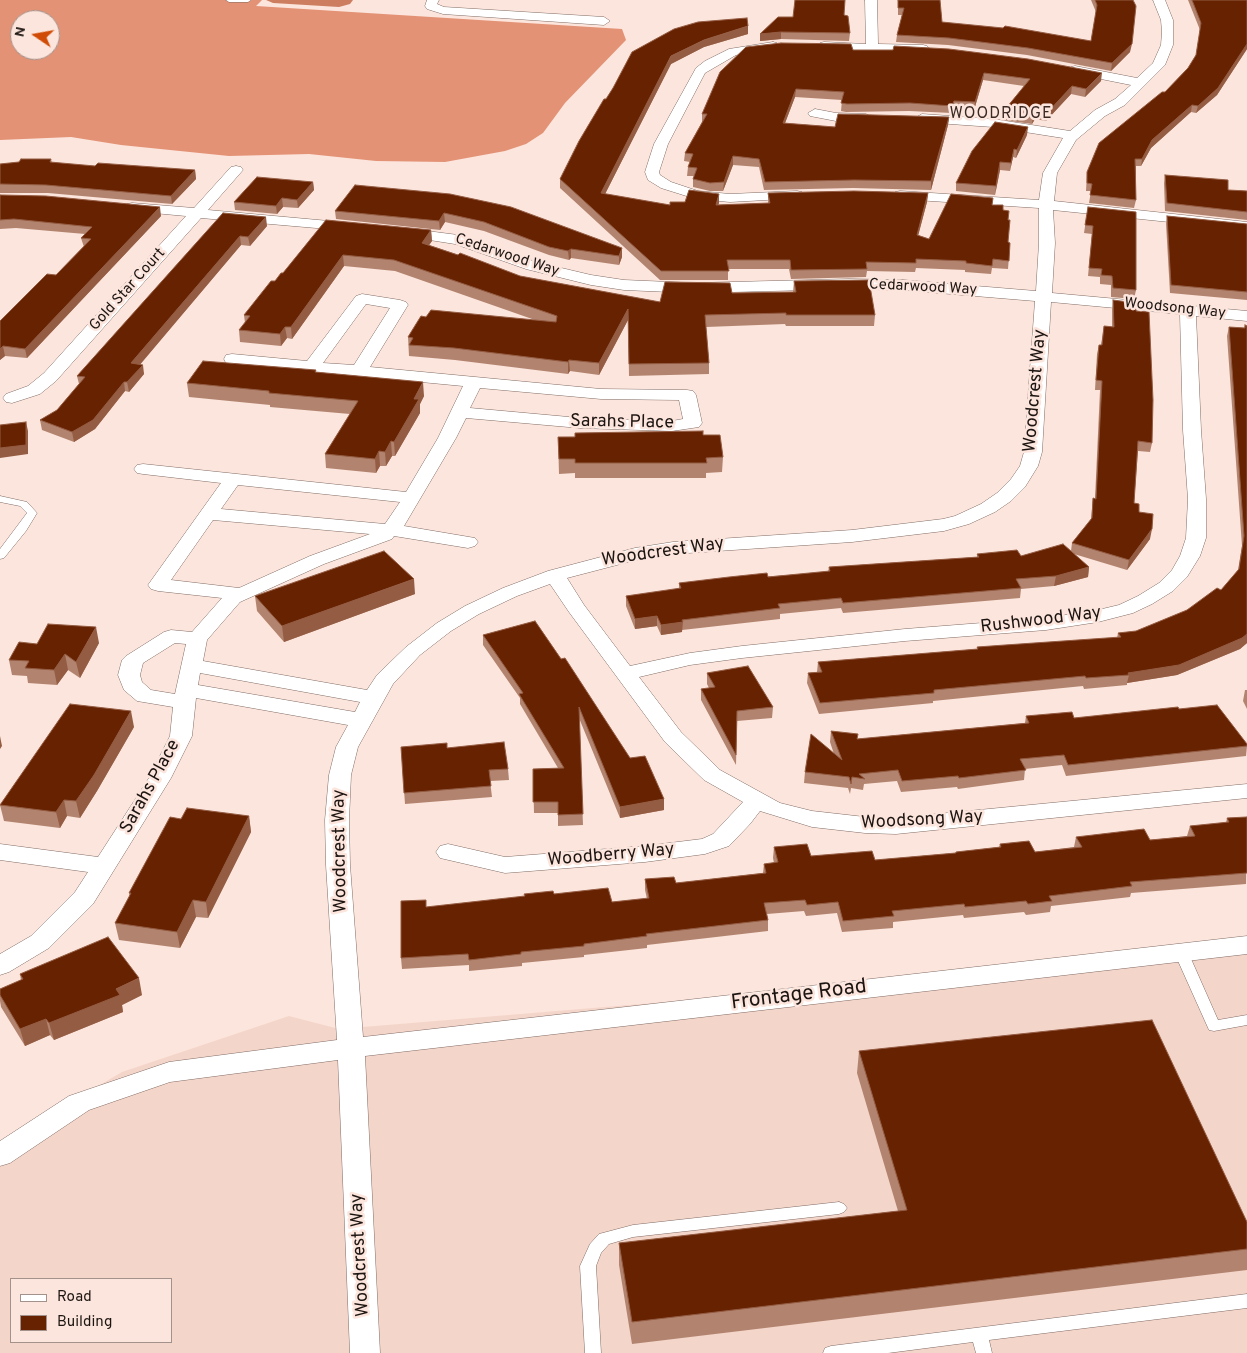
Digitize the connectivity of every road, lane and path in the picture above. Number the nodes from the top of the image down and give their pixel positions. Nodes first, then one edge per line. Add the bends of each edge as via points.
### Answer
1 (229, 0) edge
2 (248, 0) edge
3 (433, 0) edge
4 (871, 0) edge
5 (1159, 0) edge
6 (604, 21) dead end
7 (790, 45) edge
8 (810, 46) edge
9 (872, 46) junction
10 (940, 51) edge
11 (1066, 68) edge
12 (1141, 83) junction
13 (815, 113) dead end
14 (909, 117) edge
15 (881, 118) edge
16 (1073, 136) junction
17 (236, 170) dead end
18 (806, 195) edge
19 (883, 195) edge
20 (1046, 204) junction
21 (114, 205) edge
22 (198, 213) junction
23 (1247, 226) edge
24 (367, 229) edge
25 (386, 230) edge
26 (1044, 296) junction
27 (1188, 310) junction
28 (1247, 316) edge
29 (232, 359) dead end
30 (312, 366) junction
31 (359, 371) junction
32 (474, 382) junction
33 (12, 398) dead end
34 (460, 412) junction
35 (143, 470) dead end
36 (233, 479) junction
37 (411, 498) junction
38 (0, 499) edge
39 (208, 514) junction
40 (390, 530) junction
41 (468, 542) dead end
42 (0, 556) edge
43 (555, 575) junction
44 (240, 594) junction
45 (197, 639) junction
46 (192, 665) junction
47 (626, 673) junction
48 (185, 696) junction
49 (374, 698) junction
50 (361, 720) junction
51 (1247, 791) edge
52 (756, 800) junction
53 (0, 852) edge
54 (448, 852) dead end
55 (105, 866) junction
56 (1247, 945) edge
57 (1181, 952) junction
58 (0, 966) edge
59 (1247, 1020) edge
60 (351, 1048) junction
61 (0, 1155) edge
62 (839, 1208) dead end
63 (1247, 1301) edge
64 (978, 1334) junction
65 (894, 1349) edge
66 (365, 1353) edge
67 (593, 1353) edge
68 (832, 1353) edge
69 (984, 1353) edge

1 - 2 lane
3 - 6 street via 431,6 443,10
4 - 9 street
5 - 12 street, Woodcrest Way via 1167,20 1167,45 1159,65
7 - 18 street via 733,52 700,71 661,144 652,172 653,177 666,185 696,195 730,198
8 - 9 street
9 - 10 street
11 - 12 street
12 - 16 street, Woodcrest Way
13 - 15 street
14 - 16 street via 980,122
16 - 20 street, Woodcrest Way via 1053,166
17 - 22 street, Gold Star Court
19 - 20 street
20 - 23 street
20 - 26 street, Woodcrest Way
21 - 22 street
22 - 24 street
22 - 33 street, Gold Star Court via 50,377 34,390
25 - 26 street, Cedarwood Way via 458,240 531,266 624,284 694,288 894,285
26 - 27 street, Woodsong Way
26 - 43 street, Woodcrest Way via 1033,452 1018,483 988,508 962,520 918,529 673,548 635,554
27 - 28 street, Woodsong Way
27 - 47 street, Rushwood Way via 1196,538 1180,573 1146,600 1098,616 1046,624 742,652
29 - 30 street, Sarahs Place
30 - 31 street, Sarahs Place
30 - 31 street via 362,299 400,305
31 - 32 street, Sarahs Place
32 - 34 street
32 - 34 street, Sarahs Place via 601,394 687,395 693,423 672,426 580,424
34 - 37 street
35 - 36 street
36 - 37 street
36 - 39 street
37 - 40 street
38 - 42 lane via 23,504 32,513
39 - 40 street
39 - 44 street via 158,585
40 - 41 street
40 - 44 street
43 - 47 street, Woodsong Way
43 - 49 street, Woodcrest Way via 510,592 444,627 413,651 385,680
44 - 45 street
45 - 46 street, Sarahs Place
45 - 48 street via 171,636 133,660 129,675 132,685 145,696
46 - 48 street, Sarahs Place
46 - 49 street
47 - 52 street, Woodsong Way via 672,737 712,775
48 - 50 street
48 - 55 street, Sarahs Place via 181,736 160,778
49 - 50 street, Woodcrest Way
50 - 60 street, Woodcrest Way via 346,747 340,775 337,820
51 - 52 street, Woodsong Way via 896,826 812,819
52 - 54 street, Woodberry Way via 721,840 706,846 505,865
53 - 55 street
55 - 58 street, Sarahs Place via 84,898 40,942
56 - 57 street, Frontage Road
57 - 59 lane via 1214,1026
57 - 60 street, Frontage Road
60 - 61 street, Frontage Road via 169,1072 78,1103
60 - 66 street, Woodcrest Way
62 - 67 lane via 633,1231 604,1239 595,1249 588,1266
63 - 64 lane
64 - 65 lane
64 - 69 lane
65 - 68 lane

